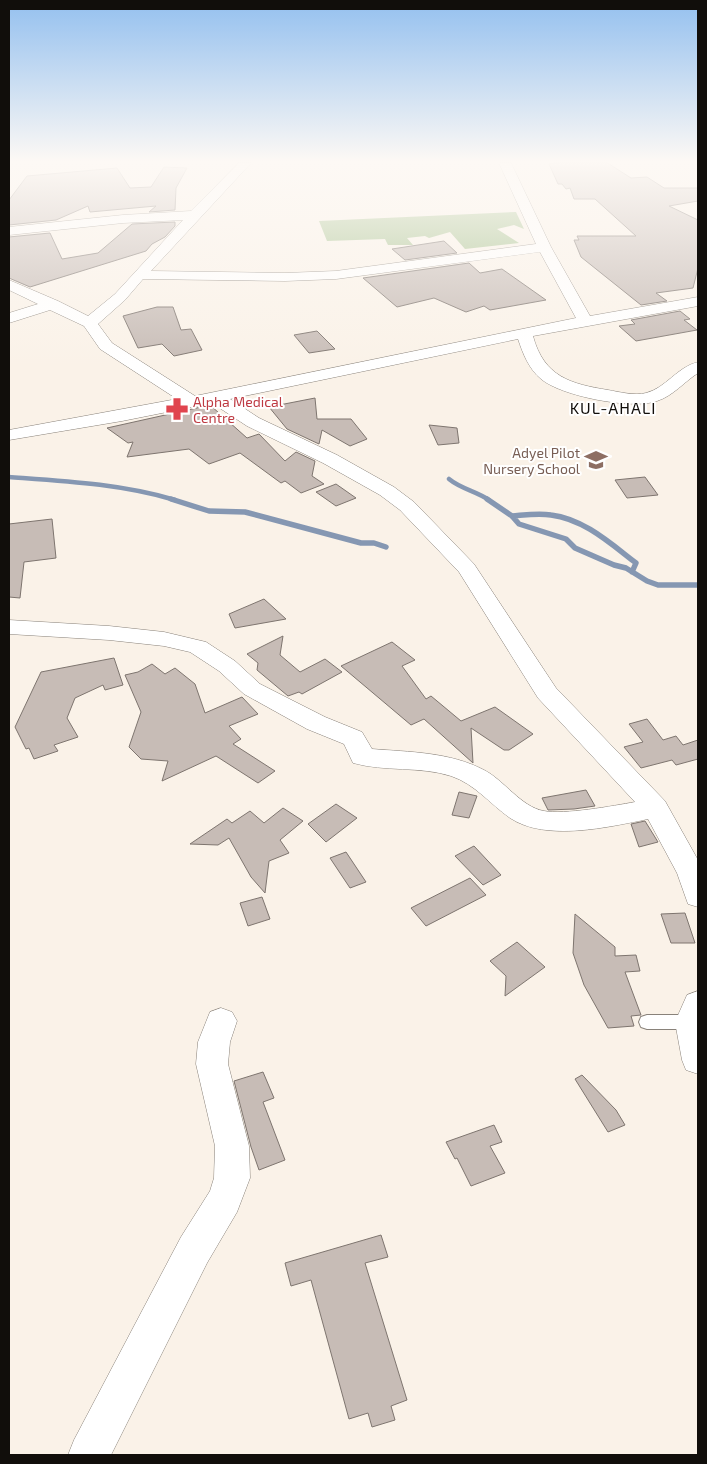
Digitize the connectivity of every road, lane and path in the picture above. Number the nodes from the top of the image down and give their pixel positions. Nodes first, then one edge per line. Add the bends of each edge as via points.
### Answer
1 (180, 231) edge
2 (537, 231) edge
3 (544, 247) junction
4 (142, 274) junction
5 (9, 284) edge
6 (698, 301) edge
7 (53, 304) junction
8 (9, 318) edge
9 (585, 321) junction
10 (90, 323) junction
11 (525, 334) junction
12 (698, 366) edge
13 (215, 397) junction
14 (193, 402) junction
15 (9, 436) edge
16 (9, 627) edge
17 (656, 808) junction
18 (698, 896) edge
19 (694, 1013) edge
20 (220, 1021) dead end
21 (647, 1022) dead end
22 (698, 1060) edge
23 (89, 1455) edge

1 - 4 street
2 - 3 street
3 - 4 street via 336,276
3 - 9 street
4 - 10 street
5 - 7 street
6 - 9 street
7 - 8 street
7 - 10 street
9 - 11 street
10 - 14 street via 106,346
11 - 12 street via 529,352 552,380 615,398 635,400 651,397
11 - 13 street
13 - 14 street
13 - 17 street via 253,422 330,459 408,506 467,568 546,693
14 - 15 street
16 - 17 street via 109,634 198,647 227,666 252,689 316,724 353,738 362,757 468,772 527,816 544,821 603,817
17 - 18 street via 691,873
19 - 21 lane
19 - 22 street
20 - 23 street via 212,1058 232,1146 232,1178 224,1200 194,1250

